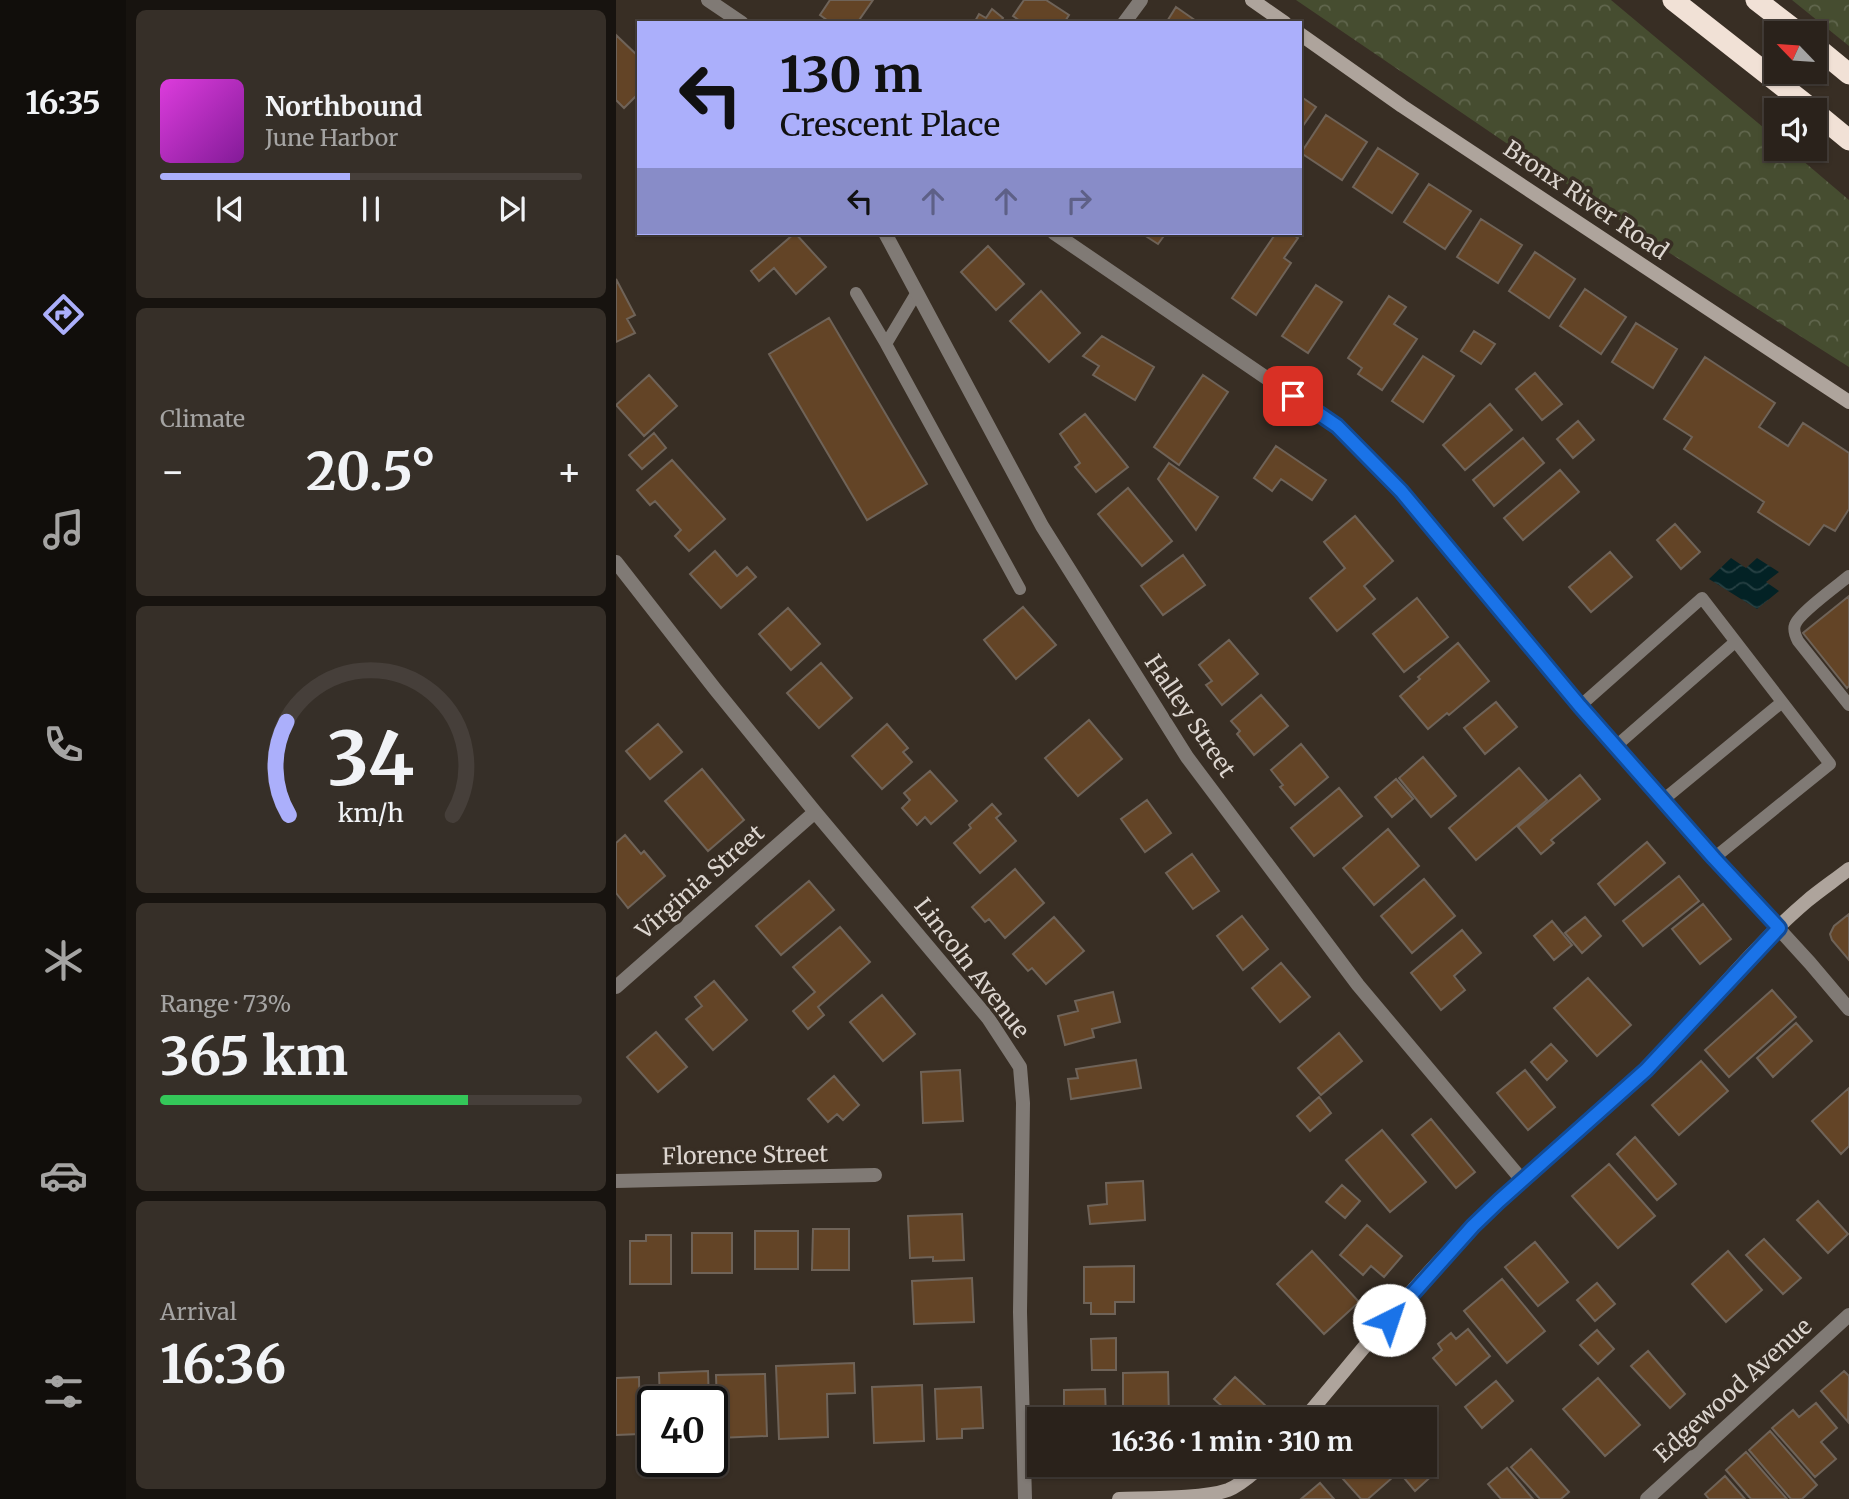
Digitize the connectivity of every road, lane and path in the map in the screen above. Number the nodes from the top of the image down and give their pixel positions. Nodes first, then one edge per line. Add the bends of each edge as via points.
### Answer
1 (708, 0) edge
2 (1141, 0) edge
3 (1252, 0) edge
4 (1673, 0) edge
5 (1756, 0) edge
6 (739, 21) edge
7 (1125, 21) edge
8 (1282, 21) edge
9 (1783, 21) edge
10 (1302, 35) edge
11 (1827, 56) edge
12 (1849, 74) edge
13 (1797, 98) edge
14 (1827, 122) edge
15 (1849, 140) edge
16 (886, 235) edge
17 (1057, 235) edge
18 (917, 292) junction
19 (856, 293) dead end
20 (886, 344) junction
21 (1849, 402) edge
22 (616, 562) edge
23 (1849, 576) edge
24 (621, 582) edge
25 (1020, 589) dead end
26 (1735, 642) junction
27 (1781, 703) junction
28 (1849, 705) edge
29 (1580, 706) junction
30 (1616, 746) junction
31 (1663, 800) junction
32 (815, 812) junction
33 (1714, 858) junction
34 (1849, 869) edge
35 (1779, 928) junction
36 (616, 987) edge
37 (1849, 1009) edge
38 (875, 1175) dead end
39 (1522, 1180) junction
40 (616, 1181) edge
41 (1849, 1315) edge
42 (1314, 1407) edge
43 (1248, 1477) edge
44 (1025, 1499) edge
45 (1119, 1499) edge
46 (1647, 1499) edge

1 - 6 street
2 - 7 street
3 - 8 street
4 - 13 highway
5 - 9 highway
10 - 21 street, Bronx River Road
11 - 12 highway
14 - 15 highway
16 - 18 street, Halley Street
17 - 29 street via 1337,426 1401,491
18 - 20 lane
18 - 39 street, Halley Street via 1042,526 1187,757 1358,985
19 - 20 lane
20 - 25 lane
22 - 24 street, Lincoln Avenue
23 - 28 lane via 1801,615 1795,633
24 - 32 street, Lincoln Avenue
26 - 27 lane
26 - 29 lane via 1702,598
26 - 30 lane
27 - 31 lane
27 - 33 lane via 1830,764
29 - 30 street
30 - 31 street
31 - 33 street
32 - 36 street, Virginia Street
32 - 44 street, Lincoln Avenue via 988,1018 1020,1067
33 - 35 street
34 - 35 street
35 - 37 street
35 - 39 street via 1646,1070
38 - 40 street, Florence Street
39 - 42 street via 1432,1270
41 - 46 street, Edgewood Avenue
43 - 45 street via 1226,1491 1198,1496

